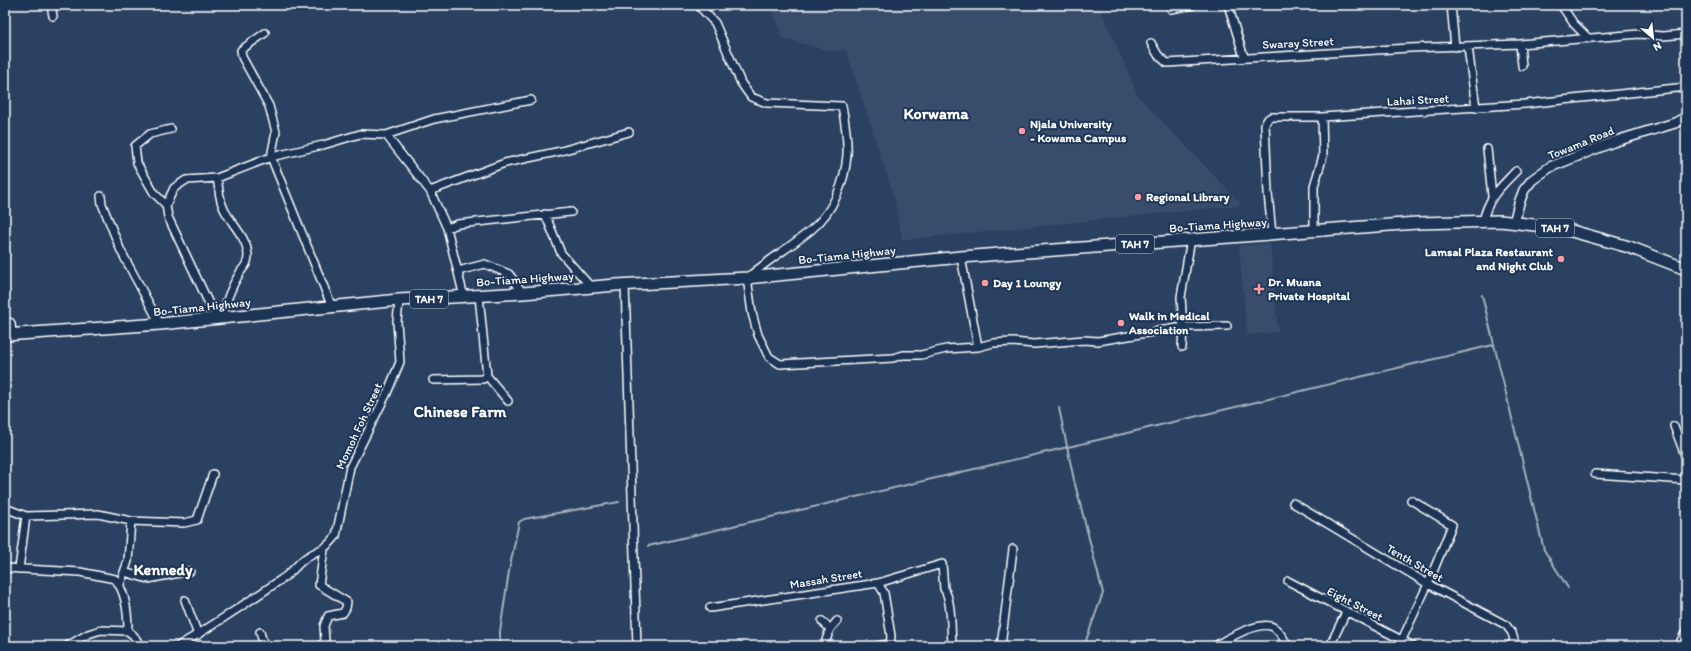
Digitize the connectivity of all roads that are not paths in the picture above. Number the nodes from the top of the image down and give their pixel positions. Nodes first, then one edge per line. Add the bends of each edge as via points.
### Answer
1 (51, 5) edge
2 (698, 5) edge
3 (1193, 5) edge
4 (1228, 5) edge
5 (1452, 5) edge
6 (1561, 5) edge
7 (1171, 9) dead end
8 (53, 16) dead end
9 (265, 33) dead end
10 (1686, 34) edge
11 (1589, 38) junction
12 (1152, 43) dead end
13 (1520, 44) junction
14 (1455, 47) junction
15 (1468, 47) junction
16 (1244, 58) junction
17 (1522, 66) dead end
18 (1686, 87) edge
19 (531, 100) dead end
20 (1476, 108) junction
21 (1322, 116) junction
22 (1686, 117) edge
23 (171, 128) dead end
24 (629, 132) dead end
25 (386, 135) junction
26 (1487, 149) dead end
27 (272, 157) junction
28 (1516, 171) dead end
29 (217, 178) junction
30 (430, 191) junction
31 (101, 196) dead end
32 (1492, 196) junction
33 (166, 205) junction
34 (571, 212) dead end
35 (544, 214) junction
36 (1483, 221) junction
37 (1514, 223) junction
38 (447, 228) junction
39 (1314, 231) junction
40 (1272, 234) junction
41 (1191, 240) junction
42 (961, 257) junction
43 (1686, 269) edge
44 (458, 271) junction
45 (747, 278) junction
46 (625, 284) junction
47 (591, 287) junction
48 (523, 293) junction
49 (479, 296) junction
50 (464, 297) junction
51 (399, 300) junction
52 (332, 307) junction
53 (222, 318) junction
54 (5, 320) edge
55 (160, 324) junction
56 (1227, 326) dead end
57 (1183, 328) junction
58 (8, 335) edge
59 (978, 347) junction
60 (1182, 347) dead end
61 (487, 376) junction
62 (433, 380) dead end
63 (508, 401) dead end
64 (1674, 426) dead end
65 (1686, 458) edge
66 (214, 474) dead end
67 (1595, 474) dead end
68 (1686, 480) edge
69 (1411, 500) dead end
70 (1293, 503) dead end
71 (5, 508) edge
72 (26, 516) junction
73 (131, 522) junction
74 (324, 549) junction
75 (1013, 549) dead end
76 (5, 568) edge
77 (19, 569) junction
78 (190, 571) dead end
79 (124, 572) junction
80 (1288, 581) dead end
81 (878, 582) junction
82 (120, 584) junction
83 (1428, 584) junction
84 (185, 600) dead end
85 (710, 608) dead end
86 (1346, 612) junction
87 (822, 621) dead end
88 (837, 621) dead end
89 (830, 629) junction
90 (128, 632) junction
91 (260, 632) dead end
92 (1686, 632) edge
93 (198, 635) junction
94 (1400, 643) edge
95 (890, 645) edge
96 (67, 646) edge
97 (141, 646) edge
98 (178, 646) edge
99 (264, 646) edge
100 (320, 646) edge
101 (637, 646) edge
102 (824, 646) edge
103 (876, 646) edge
104 (952, 646) edge
105 (1001, 646) edge
106 (1214, 646) edge
107 (1288, 646) edge
108 (1330, 646) edge
109 (1413, 646) edge
110 (1511, 646) edge
111 (1680, 646) edge

1 - 8 street
2 - 45 street via 715,23 741,83 751,97 767,103 842,106 847,155 840,187 830,210 812,230
3 - 7 street
4 - 16 street
5 - 14 street
6 - 11 street via 1574,24
9 - 27 street via 241,50 242,58 270,106 276,132
10 - 11 street
11 - 13 street
12 - 16 street, Swaray Street via 1158,55 1167,63
13 - 15 street
13 - 17 street
14 - 15 street, Swaray Street
14 - 16 street, Swaray Street
15 - 20 street
18 - 20 street, Lahai Street
19 - 25 street via 434,119
20 - 21 street, Lahai Street
21 - 39 street via 1323,156 1314,186
21 - 40 street, Lahai Street via 1271,117 1266,120
22 - 37 main road, Towama Road via 1550,167 1532,180 1524,190
23 - 33 street via 150,134 135,146 137,164 154,193
24 - 30 street via 561,151 505,162
25 - 27 street via 360,134
25 - 30 street
26 - 32 street
27 - 29 street
27 - 52 street
28 - 32 street
29 - 33 street via 186,180 174,188
29 - 53 street via 222,206 238,229 248,254 247,263 227,298
30 - 38 street
31 - 55 street via 121,251
32 - 36 street
33 - 53 street via 168,218 212,310
34 - 35 street
35 - 38 street via 458,224
35 - 47 street via 561,253
36 - 37 highway, Bo-Tiama Highway / TAH 7
36 - 39 highway, Bo-Tiama Highway / TAH 7
37 - 43 highway, Bo-Tiama Highway / TAH 7 via 1562,228 1597,237
38 - 44 street
39 - 40 highway, Bo-Tiama Highway / TAH 7
40 - 41 highway, Bo-Tiama Highway / TAH 7
41 - 42 highway, Bo-Tiama Highway / TAH 7
41 - 57 street via 1180,297
42 - 45 highway, Bo-Tiama Highway / TAH 7
42 - 59 street
44 - 48 street via 485,264 509,274
44 - 50 street
45 - 46 highway, Bo-Tiama Highway / TAH 7
45 - 59 street via 758,335 769,358 780,364 893,358
46 - 47 highway, Bo-Tiama Highway / TAH 7
46 - 101 street
47 - 48 highway, Bo-Tiama Highway / TAH 7
48 - 49 highway, Bo-Tiama Highway / TAH 7
49 - 50 highway, Bo-Tiama Highway / TAH 7
49 - 61 street
50 - 51 highway, Bo-Tiama Highway / TAH 7
51 - 52 highway, Bo-Tiama Highway / TAH 7
51 - 74 street, Momoh Foh Street via 397,322 400,362 350,467 336,536
52 - 53 highway, Bo-Tiama Highway / TAH 7
53 - 55 highway, Bo-Tiama Highway / TAH 7
54 - 58 street via 11,323
55 - 58 highway, Bo-Tiama Highway / TAH 7
56 - 57 street
57 - 59 street via 1098,341 1034,344 1013,342
57 - 60 street
61 - 62 street via 483,379
61 - 63 street
64 - 65 street
66 - 73 street via 197,520 184,523
67 - 68 street
69 - 83 street via 1452,525
70 - 83 street, Tenth Street
71 - 72 street
72 - 73 street via 98,514
72 - 77 street
73 - 79 street via 128,561
74 - 93 street, Momoh Foh Street via 306,557 288,574
74 - 100 street via 319,585 347,602 343,613 328,616 324,626 325,641
75 - 105 street
76 - 77 street
77 - 82 street via 80,572 115,579
78 - 79 street via 148,579
79 - 82 street
80 - 86 street, Eight Street
81 - 85 street, Massah Street
81 - 95 street via 884,593 892,636
81 - 104 street, Massah Street via 942,564
82 - 90 street via 128,614
83 - 94 street
83 - 110 street, Tenth Street via 1506,625 1514,640
84 - 93 street
86 - 94 street, Eight Street
86 - 108 street
87 - 89 street
88 - 89 street
89 - 102 street
90 - 96 street via 101,630
90 - 97 street
91 - 99 street
92 - 111 street
93 - 98 street, Momoh Foh Street
94 - 109 street, Eight Street
95 - 103 street
106 - 107 street via 1239,632 1268,625 1282,635

